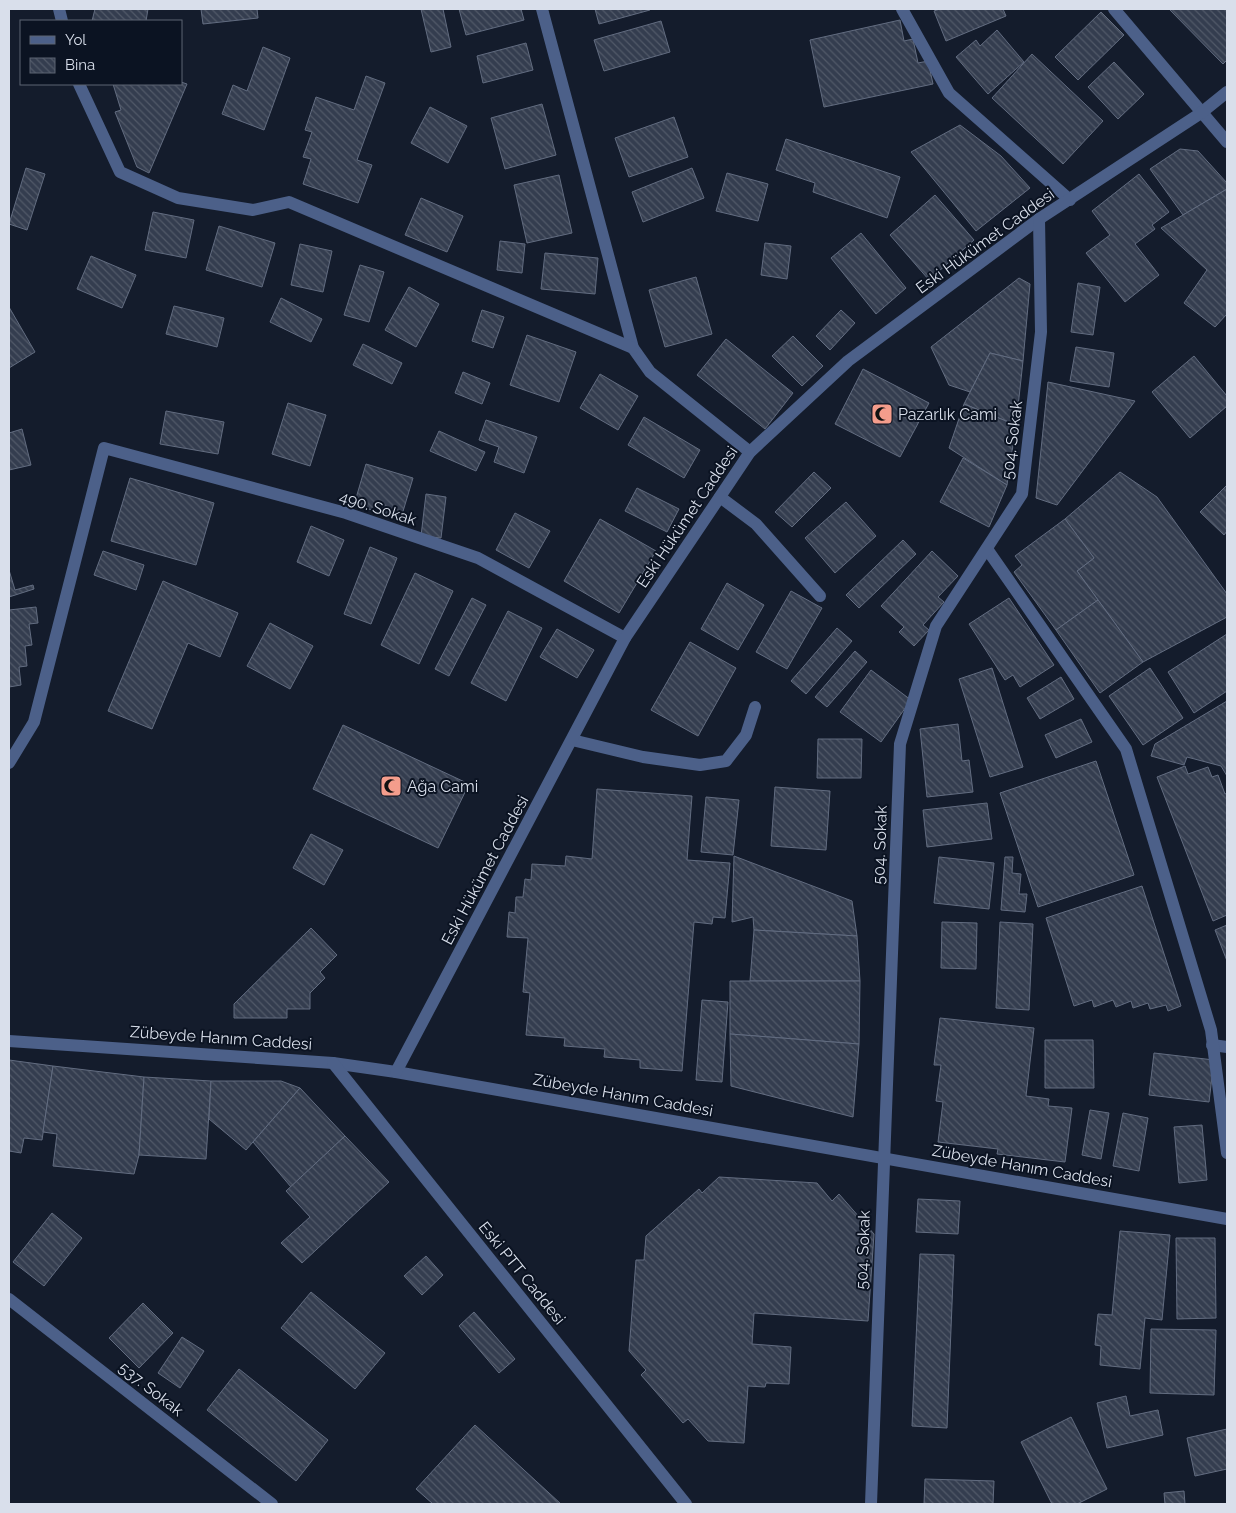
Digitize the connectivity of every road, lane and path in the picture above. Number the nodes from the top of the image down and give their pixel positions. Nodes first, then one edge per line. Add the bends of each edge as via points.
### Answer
1 (542, 9) edge
2 (902, 9) edge
3 (1114, 9) edge
4 (79, 85) edge
5 (1227, 92) edge
6 (1201, 113) junction
7 (1227, 142) edge
8 (1070, 200) junction
9 (1039, 219) junction
10 (633, 348) junction
11 (750, 452) junction
12 (720, 497) junction
13 (987, 549) junction
14 (820, 596) dead end
15 (625, 638) junction
16 (755, 708) dead end
17 (572, 740) junction
18 (9, 763) edge
19 (9, 1041) edge
20 (1212, 1045) junction
21 (1227, 1047) edge
22 (333, 1062) junction
23 (396, 1072) junction
24 (1227, 1153) edge
25 (882, 1158) junction
26 (1227, 1219) edge
27 (9, 1299) edge
28 (272, 1504) edge
29 (686, 1504) edge
30 (871, 1504) edge

1 - 10 street
2 - 8 street via 949,92
3 - 6 street
4 - 10 street via 120,172 178,198 253,210 289,202
5 - 6 street, Eski Hükümet Caddesi
6 - 7 street
6 - 8 street, Eski Hükümet Caddesi
8 - 9 street, Eski Hükümet Caddesi
9 - 11 street, Eski Hükümet Caddesi via 848,361
9 - 13 street, 504. Sokak via 1041,332 1022,494
10 - 11 street via 650,372
11 - 12 street, Eski Hükümet Caddesi
12 - 14 street via 756,524
12 - 15 street, Eski Hükümet Caddesi
13 - 20 street via 1126,749 1211,1030
13 - 25 street, 504. Sokak via 936,626 900,744
15 - 17 street, Eski Hükümet Caddesi
15 - 18 street, 490. Sokak via 478,558 346,513 104,448 34,722
16 - 17 street via 746,734 726,761 700,765 644,757
17 - 23 street, Eski Hükümet Caddesi
19 - 22 street, Zübeyde Hanım Caddesi
20 - 21 street
20 - 24 street
22 - 23 street, Zübeyde Hanım Caddesi
22 - 29 street, Eski PTT Caddesi
23 - 25 street, Zübeyde Hanım Caddesi
25 - 26 street, Zübeyde Hanım Caddesi
25 - 30 street, 504. Sokak
27 - 28 street, 537. Sokak

